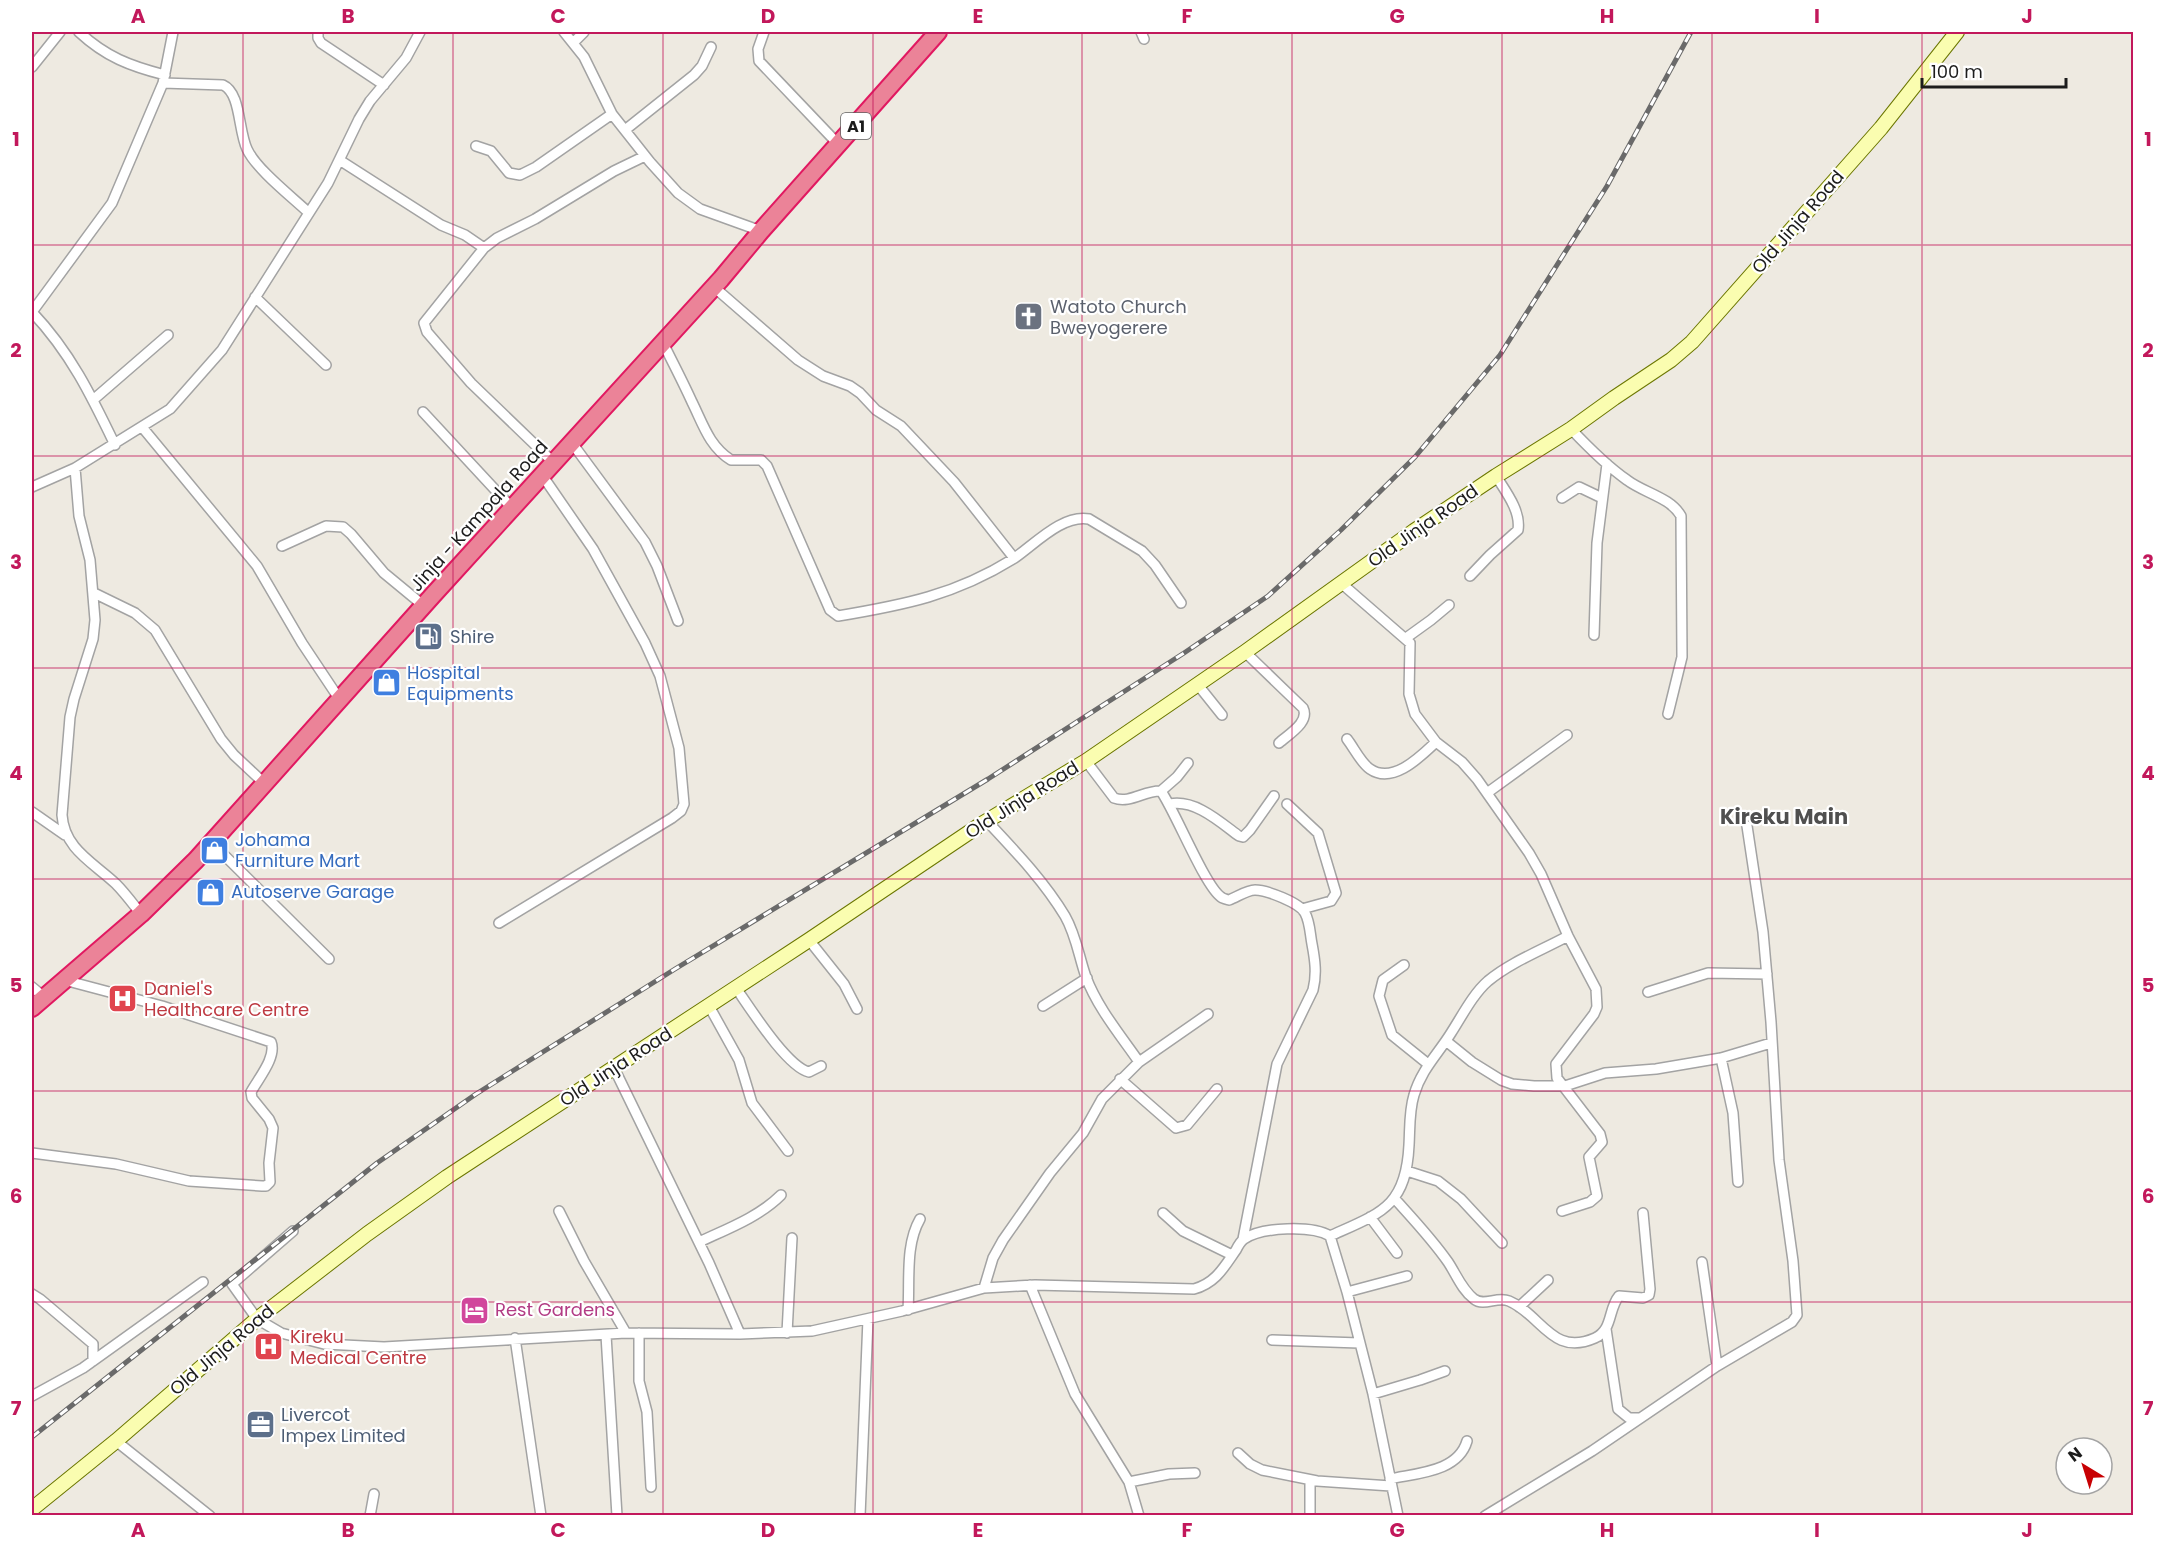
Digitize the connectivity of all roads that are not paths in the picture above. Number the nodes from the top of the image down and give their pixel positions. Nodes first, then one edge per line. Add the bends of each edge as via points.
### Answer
1 (60, 32) edge
2 (79, 32) edge
3 (173, 32) edge
4 (318, 32) edge
5 (420, 32) edge
6 (564, 32) edge
7 (584, 32) edge
8 (764, 32) edge
9 (938, 32) edge
10 (1957, 32) edge
11 (573, 43) junction
12 (711, 47) dead end
13 (32, 67) edge
14 (164, 79) junction
15 (384, 85) junction
16 (612, 114) junction
17 (625, 130) junction
18 (839, 145) junction
19 (476, 146) dead end
20 (645, 156) junction
21 (340, 161) junction
22 (309, 213) junction
23 (761, 231) junction
24 (484, 248) junction
25 (714, 287) junction
26 (255, 297) junction
27 (32, 312) edge
28 (168, 335) dead end
29 (663, 343) junction
30 (326, 365) dead end
31 (93, 400) junction
32 (423, 412) dead end
33 (142, 427) junction
34 (1572, 429) junction
35 (572, 443) junction
36 (115, 445) junction
37 (1607, 464) junction
38 (75, 468) junction
39 (548, 469) junction
40 (1496, 476) junction
41 (32, 487) edge
42 (1562, 498) dead end
43 (1602, 498) junction
44 (512, 508) junction
45 (282, 546) dead end
46 (1014, 558) junction
47 (1470, 576) dead end
48 (1341, 583) junction
49 (94, 592) junction
50 (1181, 603) dead end
51 (1449, 605) dead end
52 (424, 606) junction
53 (678, 621) dead end
54 (1594, 635) dead end
55 (1406, 638) junction
56 (1245, 652) junction
57 (1198, 685) junction
58 (340, 700) junction
59 (1668, 714) dead end
60 (1222, 715) dead end
61 (1567, 735) dead end
62 (1347, 739) dead end
63 (1436, 742) junction
64 (1279, 744) dead end
65 (1086, 761) junction
66 (1188, 763) dead end
67 (265, 784) junction
68 (1161, 791) junction
69 (1487, 793) junction
70 (1274, 796) dead end
71 (1170, 804) junction
72 (1287, 804) dead end
73 (32, 812) edge
74 (987, 821) junction
75 (1747, 826) dead end
76 (65, 835) junction
77 (212, 843) junction
78 (1302, 909) junction
79 (141, 914) junction
80 (499, 923) dead end
81 (1568, 936) junction
82 (809, 940) junction
83 (329, 959) dead end
84 (1404, 965) dead end
85 (1767, 974) junction
86 (1086, 978) junction
87 (64, 980) junction
88 (736, 988) junction
89 (1648, 992) dead end
90 (36, 997) edge
91 (709, 1006) junction
92 (1043, 1006) dead end
93 (857, 1009) dead end
94 (1208, 1014) dead end
95 (1446, 1041) junction
96 (1771, 1043) junction
97 (1721, 1058) junction
98 (1139, 1062) junction
99 (1428, 1064) junction
100 (821, 1066) dead end
101 (614, 1068) junction
102 (1120, 1079) junction
103 (1565, 1086) junction
104 (1217, 1089) dead end
105 (788, 1151) dead end
106 (32, 1153) edge
107 (1407, 1171) junction
108 (1737, 1182) dead end
109 (781, 1195) dead end
110 (1395, 1199) junction
111 (559, 1211) dead end
112 (1562, 1211) dead end
113 (1163, 1213) dead end
114 (1643, 1213) dead end
115 (1370, 1217) junction
116 (920, 1219) dead end
117 (293, 1231) dead end
118 (1330, 1236) junction
119 (792, 1238) dead end
120 (1243, 1239) junction
121 (699, 1242) junction
122 (1502, 1243) dead end
123 (1397, 1253) dead end
124 (1232, 1255) junction
125 (1702, 1262) dead end
126 (1407, 1276) dead end
127 (1548, 1280) dead end
128 (202, 1282) dead end
129 (1030, 1285) junction
130 (984, 1288) junction
131 (1347, 1292) junction
132 (32, 1293) edge
133 (1520, 1307) junction
134 (908, 1310) junction
135 (257, 1319) junction
136 (868, 1319) junction
137 (1606, 1329) junction
138 (626, 1333) junction
139 (639, 1333) junction
140 (787, 1333) junction
141 (740, 1334) junction
142 (606, 1335) junction
143 (515, 1338) junction
144 (1272, 1340) dead end
145 (1359, 1343) junction
146 (93, 1344) junction
147 (111, 1348) junction
148 (93, 1361) junction
149 (1718, 1366) junction
150 (1445, 1371) dead end
151 (1373, 1394) junction
152 (32, 1396) edge
153 (1640, 1418) junction
154 (116, 1441) junction
155 (1467, 1441) dead end
156 (1238, 1453) dead end
157 (1194, 1473) dead end
158 (1310, 1480) junction
159 (1129, 1482) junction
160 (1390, 1482) junction
161 (651, 1487) dead end
162 (374, 1494) dead end
163 (32, 1509) edge
164 (210, 1515) edge
165 (370, 1515) edge
166 (541, 1515) edge
167 (617, 1515) edge
168 (860, 1515) edge
169 (1139, 1515) edge
170 (1310, 1515) edge
171 (1398, 1515) edge
172 (1485, 1515) edge

1 - 13 street
2 - 14 street via 108,55
3 - 14 street
4 - 15 street via 321,43
5 - 15 street via 406,58
6 - 11 street
7 - 11 street
8 - 18 street via 758,49 759,61
9 - 18 highway, Jinja - Kampala Road / A1
10 - 34 main road, Old Jinja Road via 1881,128 1692,342
11 - 16 street
12 - 17 street via 694,75
14 - 22 street via 228,88 235,98 248,150
14 - 27 street via 112,203
15 - 21 street via 359,119
16 - 17 street
16 - 19 street via 520,176 509,173 491,151
17 - 20 street
18 - 23 highway, Jinja - Kampala Road / A1
20 - 23 street via 688,202
20 - 24 street
21 - 22 street
21 - 24 street
22 - 26 street
23 - 25 highway, Jinja - Kampala Road / A1
24 - 39 street via 429,316 425,327
25 - 29 highway, Jinja - Kampala Road / A1
25 - 46 street via 798,360 822,376 850,386 876,410 902,426
26 - 30 street
26 - 33 street via 222,350 170,409
27 - 31 street via 67,353
28 - 31 street
29 - 35 highway, Jinja - Kampala Road / A1
29 - 46 street via 704,432 718,449 731,460 761,460 767,466 835,615 901,605 951,591
31 - 36 street
32 - 44 street
33 - 36 street
33 - 58 street via 257,566
34 - 37 street
34 - 40 main road, Old Jinja Road
35 - 39 highway, Jinja - Kampala Road / A1
35 - 53 street via 645,543
36 - 38 street
37 - 43 street
37 - 59 street via 1677,509 1681,516 1682,657
38 - 41 street
38 - 49 street via 79,516
39 - 44 highway, Jinja - Kampala Road / A1
39 - 80 street via 660,676 679,748 684,804 672,818
40 - 47 street via 1520,521 1518,530
40 - 48 main road, Old Jinja Road
42 - 43 street via 1579,487
43 - 54 street
44 - 52 highway, Jinja - Kampala Road / A1
45 - 52 street via 326,526 343,527 384,573
46 - 50 street via 1075,518 1089,519 1142,552
48 - 55 street
48 - 56 main road, Old Jinja Road
49 - 67 street via 135,613 154,630 221,739
49 - 76 street via 93,639 70,717 62,815
51 - 55 street
52 - 58 highway, Jinja - Kampala Road / A1
55 - 63 street via 1410,643 1412,704
56 - 57 main road, Old Jinja Road
56 - 64 street via 1306,714
57 - 60 street
57 - 65 main road, Old Jinja Road
58 - 67 highway, Jinja - Kampala Road / A1
61 - 69 street
62 - 63 street via 1369,769 1381,774 1418,760
63 - 69 street via 1461,762
65 - 68 street via 1114,798 1124,800
65 - 74 main road, Old Jinja Road
66 - 68 street
67 - 77 highway, Jinja - Kampala Road / A1
68 - 71 street
69 - 81 street via 1541,874
70 - 71 street via 1243,837 1193,806
71 - 78 street via 1221,897 1229,900 1255,890 1293,902
72 - 78 street via 1318,832 1336,893 1331,901
73 - 76 street
74 - 82 main road, Old Jinja Road
74 - 86 street via 1042,882 1066,918
75 - 85 street
76 - 79 street
77 - 79 highway, Jinja - Kampala Road / A1
77 - 83 street
78 - 120 street via 1308,920 1316,978 1275,1071
79 - 87 highway, Jinja - Kampala Road / A1
81 - 95 street via 1488,981
81 - 103 street via 1598,998 1594,1014 1556,1064 1557,1078
82 - 88 main road, Old Jinja Road
82 - 93 street via 844,984
84 - 99 street via 1383,980 1379,996 1392,1035
85 - 89 street via 1708,973
85 - 96 street
86 - 92 street
86 - 98 street
87 - 90 highway, Jinja - Kampala Road / A1
87 - 106 street via 162,1006 271,1042 272,1055 250,1092 273,1128 270,1182 262,1186 189,1181 116,1164
88 - 91 main road, Old Jinja Road
88 - 100 street via 792,1062 809,1072
91 - 101 main road, Old Jinja Road
91 - 105 street via 739,1060 752,1103
94 - 98 street
95 - 99 street
95 - 103 street via 1472,1062 1512,1084
96 - 97 street
96 - 149 street via 1779,1160 1797,1315 1792,1322
97 - 103 street via 1605,1073
97 - 108 street via 1733,1113
98 - 102 street
99 - 107 street via 1411,1109
101 - 121 street
101 - 135 main road, Old Jinja Road via 439,1183
102 - 104 street via 1176,1128 1187,1125
102 - 130 street via 1096,1106 1083,1133 1003,1240
103 - 112 street via 1602,1142 1589,1157 1597,1196
107 - 110 street
107 - 122 street via 1438,1181 1461,1198
109 - 121 street via 756,1214
110 - 115 street
110 - 133 street via 1434,1243 1476,1301 1506,1300
111 - 138 street
113 - 124 street via 1183,1231
114 - 137 street via 1649,1295 1619,1296
115 - 118 street
115 - 123 street
116 - 134 street via 911,1243
117 - 135 street via 232,1284
118 - 120 street via 1323,1231 1288,1229
118 - 131 street
119 - 140 street
120 - 124 street
121 - 141 street
124 - 129 street via 1216,1279 1194,1289
125 - 149 street
126 - 131 street
127 - 133 street
128 - 147 street
129 - 130 street
129 - 159 street via 1075,1394
130 - 134 street
131 - 145 street
132 - 146 street
133 - 137 street via 1567,1344 1595,1338
134 - 136 street
135 - 143 street via 293,1338 324,1344 384,1347
135 - 154 main road, Old Jinja Road
136 - 140 street
136 - 168 street
137 - 153 street via 1618,1409 1629,1418
138 - 139 street
138 - 142 street
139 - 141 street
139 - 161 street via 639,1381 647,1412
140 - 141 street
142 - 143 street
142 - 167 street
143 - 166 street
144 - 145 street
145 - 151 street
146 - 147 street
146 - 148 street
147 - 148 street
148 - 152 street
149 - 153 street
150 - 151 street
151 - 160 street
153 - 172 street
154 - 163 main road, Old Jinja Road
154 - 164 street
155 - 160 street via 1464,1451 1446,1466
156 - 158 street via 1257,1468
157 - 159 street
158 - 160 street
158 - 170 street
159 - 169 street
160 - 171 street
162 - 165 street

